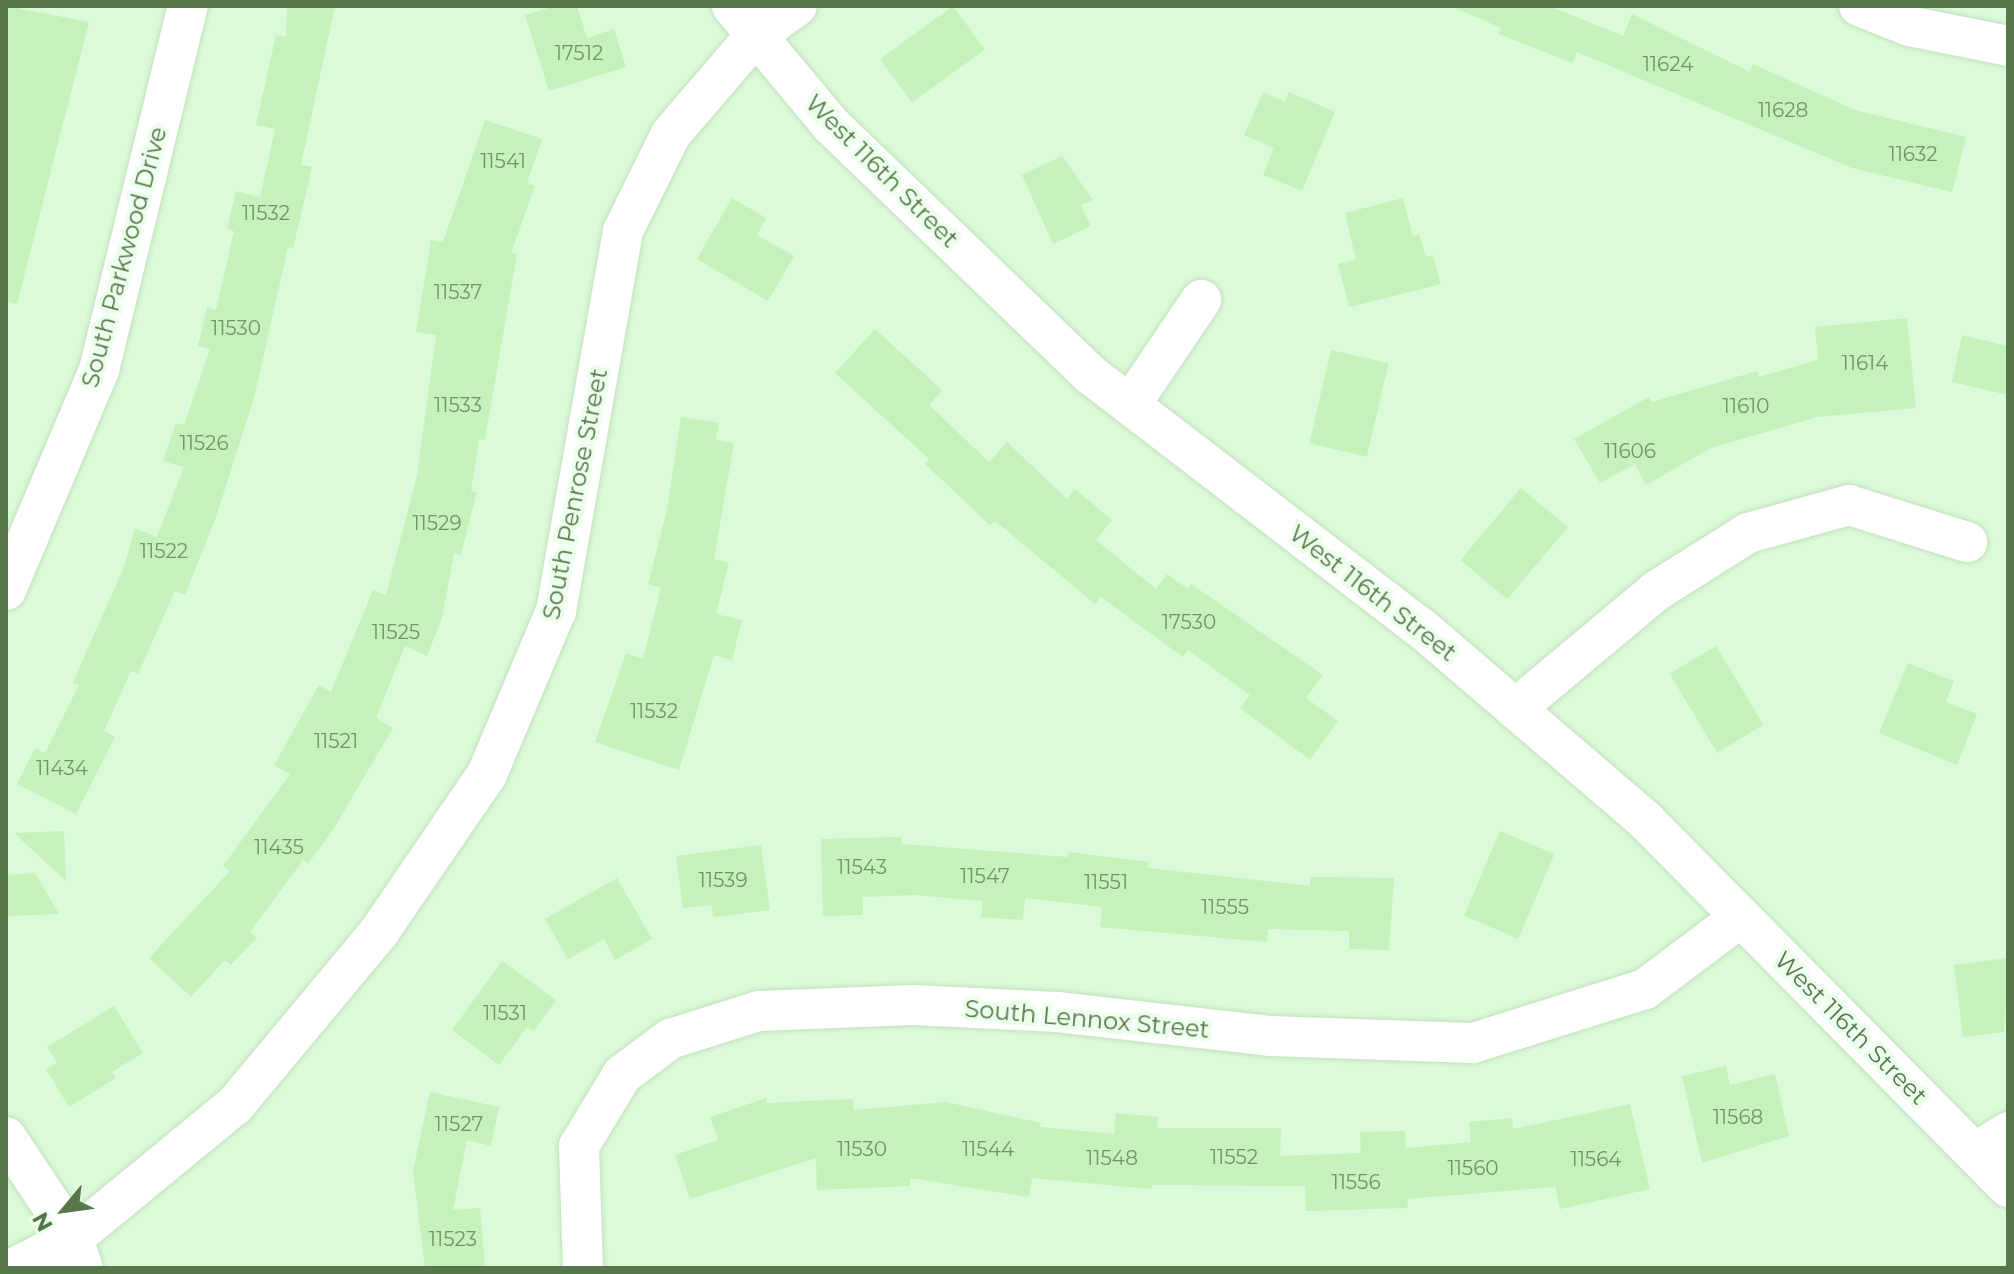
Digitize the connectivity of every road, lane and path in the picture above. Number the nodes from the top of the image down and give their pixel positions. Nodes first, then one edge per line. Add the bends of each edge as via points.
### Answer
1 (188, 6) edge
2 (797, 6) edge
3 (1859, 6) edge
4 (744, 21) edge
5 (2008, 46) edge
6 (1201, 300) dead end
7 (1130, 405) junction
8 (1967, 542) dead end
9 (6, 590) edge
10 (1515, 709) junction
11 (1741, 917) junction
12 (2008, 1132) edge
13 (6, 1137) edge
14 (1975, 1153) junction
15 (2008, 1187) edge
16 (78, 1253) edge
17 (14, 1268) edge
18 (583, 1268) edge

1 - 9 street, South Parkwood Drive via 99,370
2 - 4 street, South Penrose Street
3 - 5 street via 1909,26
4 - 7 street, West 116th Street via 831,125 1091,375
4 - 16 street, South Penrose Street via 671,134 623,231 556,611 487,774 379,932 235,1105
6 - 7 street
7 - 10 street, West 116th Street via 1420,627
8 - 10 street via 1849,505 1748,533 1656,591
10 - 11 street, West 116th Street via 1646,821
11 - 14 street, West 116th Street
11 - 18 street, South Lennox Street via 1645,989 1473,1043 1270,1036 1057,1012 930,1006 759,1011 670,1039 622,1075 579,1146
12 - 14 street
13 - 16 street
14 - 15 street, West 116th Street
16 - 17 street, South Penrose Street

